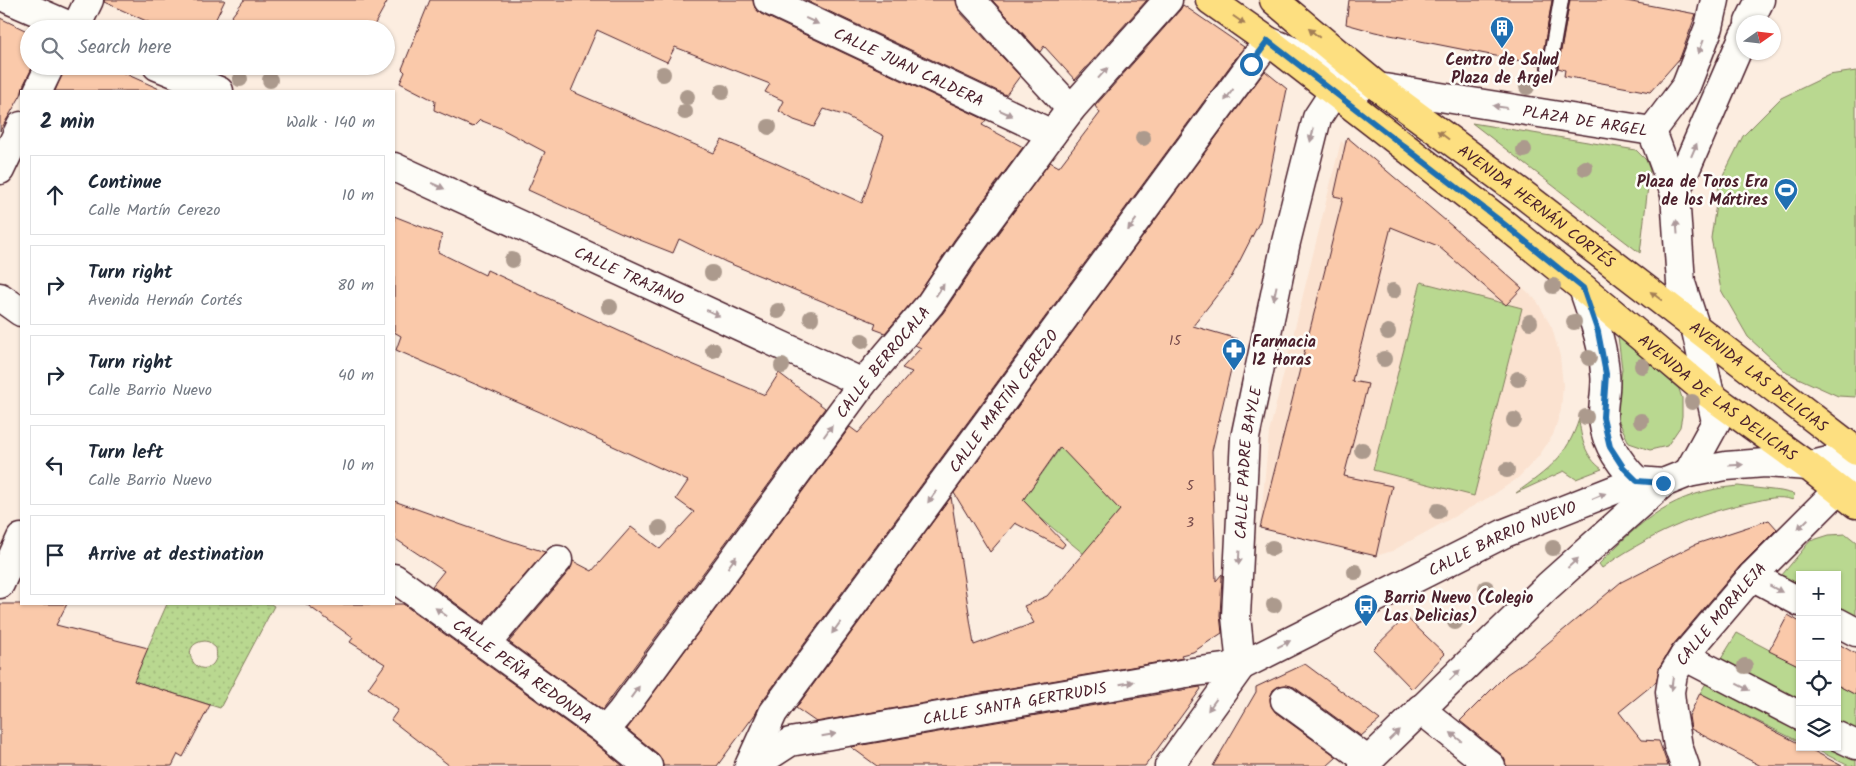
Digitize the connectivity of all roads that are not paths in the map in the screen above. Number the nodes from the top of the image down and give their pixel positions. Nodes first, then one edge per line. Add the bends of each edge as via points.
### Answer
1 (10, 0) edge
2 (89, 0) edge
3 (768, 0) edge
4 (971, 0) edge
5 (1168, 0) edge
6 (1210, 0) edge
7 (1274, 0) edge
8 (1560, 0) edge
9 (1715, 0) edge
10 (1760, 0) edge
11 (1753, 15) edge
12 (57, 20) edge
13 (80, 20) edge
14 (1268, 41) junction
15 (1736, 53) edge
16 (1549, 68) dead end
17 (46, 75) edge
18 (180, 75) edge
19 (1378, 87) junction
20 (38, 90) edge
21 (217, 90) edge
22 (1334, 92) junction
23 (1440, 98) junction
24 (1071, 109) junction
25 (1413, 112) junction
26 (20, 128) edge
27 (1652, 131) junction
28 (1052, 134) junction
29 (1414, 155) junction
30 (395, 167) edge
31 (0, 170) edge
32 (1675, 194) junction
33 (1583, 288) junction
34 (0, 297) edge
35 (20, 311) edge
36 (1695, 326) junction
37 (863, 383) junction
38 (1710, 395) junction
39 (1856, 452) edge
40 (1856, 458) edge
41 (1808, 466) junction
42 (1688, 473) junction
43 (1637, 481) junction
44 (1663, 483) junction
45 (1847, 497) edge
46 (20, 540) edge
47 (558, 560) dead end
48 (1752, 576) junction
49 (395, 579) edge
50 (0, 584) edge
51 (1796, 600) edge
52 (1841, 624) edge
53 (1856, 632) edge
54 (486, 644) junction
55 (1684, 656) junction
56 (1241, 666) junction
57 (1285, 700) dead end
58 (1420, 709) junction
59 (773, 713) junction
60 (1796, 714) edge
61 (605, 731) junction
62 (1841, 738) edge
63 (790, 742) junction
64 (1856, 745) edge
65 (1365, 763) edge
66 (648, 766) edge
67 (749, 766) edge
68 (753, 766) edge
69 (1169, 766) edge
70 (1491, 766) edge
71 (1685, 766) edge

1 - 12 street
2 - 13 street
3 -> 28 street, CALLE JUAN CALDERA
4 - 24 street
24 -> 5 street, CALLE BERROCALA
6 -> 14 main road, AVENIDA HERNÁN CORTÉS
19 -> 7 main road, AVENIDA HERNÁN CORTÉS
8 - 16 lane
9 -> 27 street via 1709,27 1686,86
10 - 11 street
14 - 19 street, AVENIDA HERNÁN CORTÉS
14 - 22 main road, AVENIDA HERNÁN CORTÉS
14 -> 59 street, CALLE MARTÍN CEREZO
32 -> 15 street
17 - 20 street
18 - 21 street
19 - 22 street
19 - 23 street, PLAZA DE ARGEL
19 - 25 main road, AVENIDA HERNÁN CORTÉS
22 - 29 main road, AVENIDA HERNÁN CORTÉS
22 -> 56 street, CALLE PADRE BAYLE via 1317,118 1286,242 1245,438 1236,616
23 - 25 street
27 -> 23 street, PLAZA DE ARGEL
24 - 28 street, CALLE BERROCALA
25 - 29 street via 1408,136
36 -> 25 main road, AVENIDA HERNÁN CORTÉS
26 - 31 street
27 - 32 street, PLAZA DE ARGEL
37 -> 28 street, CALLE BERROCALA via 930,304
29 - 33 main road, AVENIDA HERNÁN CORTÉS
30 -> 37 street, CALLE TRAJANO
36 -> 32 street, PLAZA DE ARGEL via 1681,283
33 - 38 main road, AVENIDA DE LAS DELICIAS
33 - 43 street via 1598,332 1606,374 1603,417 1610,447
34 - 35 street
36 - 38 street, AVENIDA LAS DELICIAS
36 - 39 main road, AVENIDA LAS DELICIAS
61 -> 37 street, CALLE BERROCALA
38 - 41 main road, AVENIDA DE LAS DELICIAS
38 - 42 street, AVENIDA LAS DELICIAS via 1716,422
39 - 41 street, AVENIDA LAS DELICIAS
40 - 45 street, CALLE MORALEJA
42 -> 41 street, AVENIDA LAS DELICIAS via 1766,463
41 - 45 main road, AVENIDA DE LAS DELICIAS
42 - 44 street, AVENIDA LAS DELICIAS
43 - 44 street, CALLE BARRIO NUEVO
56 -> 43 street, CALLE BARRIO NUEVO via 1504,533
58 -> 44 street via 1548,586
45 -> 48 street, CALLE MORALEJA
46 - 50 street
47 - 54 street
48 -> 51 street
48 - 55 street, CALLE MORALEJA
54 -> 49 street, CALLE PEÑA REDONDA
52 - 53 street
54 - 61 street, CALLE PEÑA REDONDA
55 -> 60 street
55 -> 71 street, CALLE MORALEJA via 1673,674 1670,692 1678,746
63 -> 56 street, CALLE SANTA GERTRUDIS
56 -> 69 street, CALLE BARRIO NUEVO
57 - 65 street
65 -> 58 street
70 -> 58 street
59 - 63 street via 773,727
59 - 67 street, CALLE MARTÍN CEREZO
61 - 66 street, CALLE PEÑA REDONDA
62 - 64 street
63 - 68 street, CALLE SANTA GERTRUDIS

